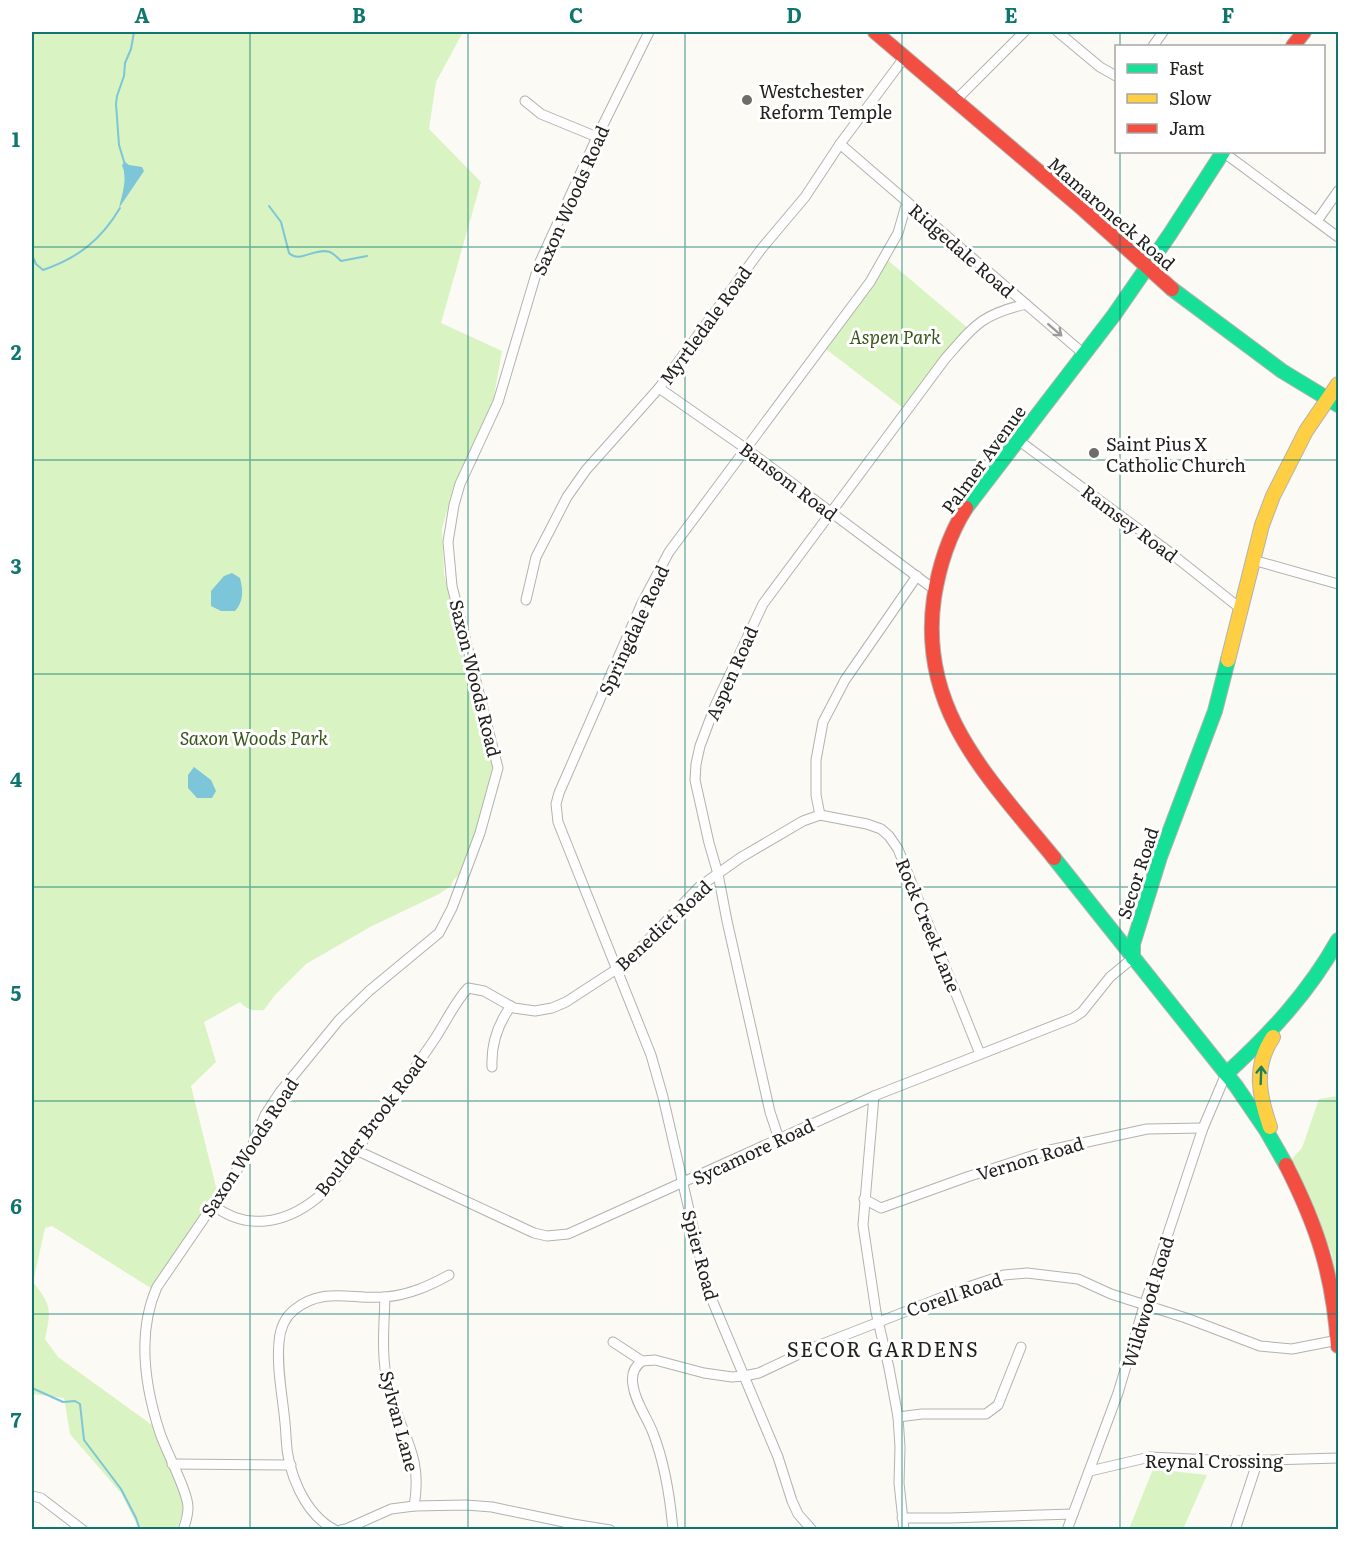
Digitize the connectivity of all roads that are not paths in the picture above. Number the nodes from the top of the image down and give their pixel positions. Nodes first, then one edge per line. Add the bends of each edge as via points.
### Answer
1 (649, 32) edge
2 (875, 32) edge
3 (1024, 32) edge
4 (1058, 32) edge
5 (1163, 32) edge
6 (1304, 32) edge
7 (1154, 45) edge
8 (1294, 45) edge
9 (904, 58) junction
10 (1115, 75) edge
11 (525, 101) dead end
12 (955, 101) junction
13 (597, 137) junction
14 (840, 144) junction
15 (1222, 153) edge
16 (1224, 153) edge
17 (1338, 191) edge
18 (907, 202) junction
19 (1317, 221) junction
20 (1338, 237) edge
21 (1148, 268) junction
22 (1026, 304) junction
23 (1085, 355) junction
24 (1338, 384) edge
25 (660, 388) junction
26 (1333, 402) edge
27 (1018, 440) junction
28 (746, 448) junction
29 (831, 513) junction
30 (1253, 560) junction
31 (917, 576) junction
32 (1338, 584) edge
33 (935, 590) junction
34 (526, 600) dead end
35 (1241, 609) junction
36 (820, 815) junction
37 (718, 873) junction
38 (1338, 940) edge
39 (1133, 958) junction
40 (618, 969) junction
41 (468, 988) joint
42 (1296, 1003) junction
43 (511, 1006) junction
44 (980, 1054) junction
45 (492, 1067) dead end
46 (1226, 1074) junction
47 (874, 1096) junction
48 (1203, 1128) junction
49 (779, 1139) junction
50 (356, 1150) junction
51 (1278, 1152) junction
52 (684, 1183) junction
53 (864, 1199) junction
54 (213, 1205) junction
55 (449, 1275) dead end
56 (385, 1297) junction
57 (1144, 1306) junction
58 (878, 1322) junction
59 (1338, 1340) edge
60 (613, 1342) dead end
61 (1338, 1346) edge
62 (1021, 1347) dead end
63 (642, 1361) junction
64 (744, 1376) junction
65 (897, 1417) junction
66 (1338, 1458) edge
67 (1258, 1460) junction
68 (171, 1464) junction
69 (291, 1465) junction
70 (1090, 1471) junction
71 (32, 1496) edge
72 (414, 1506) junction
73 (1073, 1514) junction
74 (902, 1518) junction
75 (82, 1530) edge
76 (183, 1530) edge
77 (335, 1530) edge
78 (341, 1530) edge
79 (610, 1530) edge
80 (672, 1530) edge
81 (812, 1530) edge
82 (904, 1530) edge
83 (1067, 1530) edge
84 (1235, 1530) edge

1 - 13 street, Saxon Woods Road
2 - 9 main road, Mamaroneck Road
3 - 12 street
4 - 10 street
5 - 7 street
6 - 8 main road
9 - 12 main road, Mamaroneck Road
9 - 14 street, Myrtledale Road
11 - 13 street via 541,114
12 - 21 main road, Mamaroneck Road
13 - 54 street, Saxon Woods Road via 539,264 498,402 460,484 450,525 448,557 452,586 498,768 480,833 439,933 339,1020 280,1092 250,1151
14 - 18 street, Ridgedale Road
14 - 25 street, Myrtledale Road
15 - 21 main road, Palmer Avenue
16 - 19 street
17 - 19 street
18 - 22 street, Ridgedale Road
18 - 28 street, Springdale Road via 898,233 870,282
19 - 20 street
21 - 23 main road, Palmer Avenue
21 - 26 main road, Mamaroneck Road via 1236,338
22 -> 23 street, Ridgedale Road
22 - 29 street, Aspen Road via 975,325 945,359
23 - 27 main road, Palmer Avenue
24 - 26 main road, Secor Road
25 - 28 street, Bansom Road
25 - 34 street, Myrtledale Road via 586,470 567,497 536,557
26 - 30 main road, Secor Road via 1306,431 1273,496
27 - 33 main road, Palmer Avenue via 951,534
27 - 35 street, Ramsey Road
28 - 29 street, Bansom Road
28 - 40 street, Springdale Road via 669,552 642,603 556,804 558,822
29 - 31 street, Bansom Road
29 - 37 street, Aspen Road via 763,604 700,746 695,780
30 - 32 street
30 - 35 main road, Secor Road
31 - 33 street
31 - 36 street via 845,680 823,722 816,760
33 - 39 main road, Palmer Avenue via 933,663 944,700 966,745 995,787
35 - 39 main road, Secor Road via 1215,711 1160,857 1133,944
36 - 37 street, Benedict Road via 803,821
36 - 44 street, Rock Creek Lane via 881,829 898,849
37 - 40 street, Benedict Road via 686,899
37 - 49 street, Aspen Road
38 - 42 main road
39 - 44 street, Sycamore Road via 1073,1018
39 - 46 main road
40 - 43 street, Benedict Road via 552,1008 535,1011
40 - 52 street, Spier Road via 651,1055
41 - 43 street, Benedict Road via 484,991
41 - 50 street, Boulder Brook Road
42 - 46 main road
51 -> 42 main road via 1264,1110 1260,1070 1263,1052
43 - 45 street via 497,1029
44 - 47 street, Sycamore Road
46 - 48 street, Wildwood Road
46 - 51 main road
47 - 49 street, Sycamore Road
47 - 53 street
48 - 53 street, Vernon Road via 1147,1129 1061,1147 881,1208
48 - 57 street, Wildwood Road
49 - 52 street, Sycamore Road
50 - 52 street, Sycamore Road via 547,1236 568,1234
50 - 54 street, Boulder Brook Road via 330,1186 283,1218 258,1223 222,1212
51 - 59 main road via 1324,1257
52 - 64 street, Spier Road via 707,1288
53 - 58 street via 865,1246
54 - 68 street, Saxon Woods Road via 157,1287 149,1310 144,1341 153,1409
55 - 56 street via 418,1291
56 - 69 street via 326,1296 305,1301 287,1316 279,1342
56 - 72 street, Sylvan Lane via 388,1386 416,1465
57 - 58 street, Corell Road via 1078,1279 1027,1273 1004,1275
57 - 59 street, Corell Road via 1260,1346 1292,1348
57 - 70 street, Wildwood Road
58 - 64 street, Corell Road
58 - 65 street
59 - 61 main road
60 - 63 street, Corell Road
62 - 65 street via 998,1405 986,1414
63 - 64 street, Corell Road
63 - 80 street via 635,1367 634,1392 663,1461
64 - 81 street, Spier Road via 792,1501
65 - 74 street
66 - 67 street, Reynal Crossing
67 - 70 street, Reynal Crossing via 1150,1457
67 - 84 street
68 - 69 street
68 - 76 street, Saxon Woods Road via 188,1505
69 - 77 street via 315,1514
70 - 73 street, Wildwood Road
71 - 75 street via 41,1498
72 - 78 street via 391,1509
72 - 79 street via 492,1507
73 - 74 street
73 - 83 street, Wildwood Road
74 - 82 street

